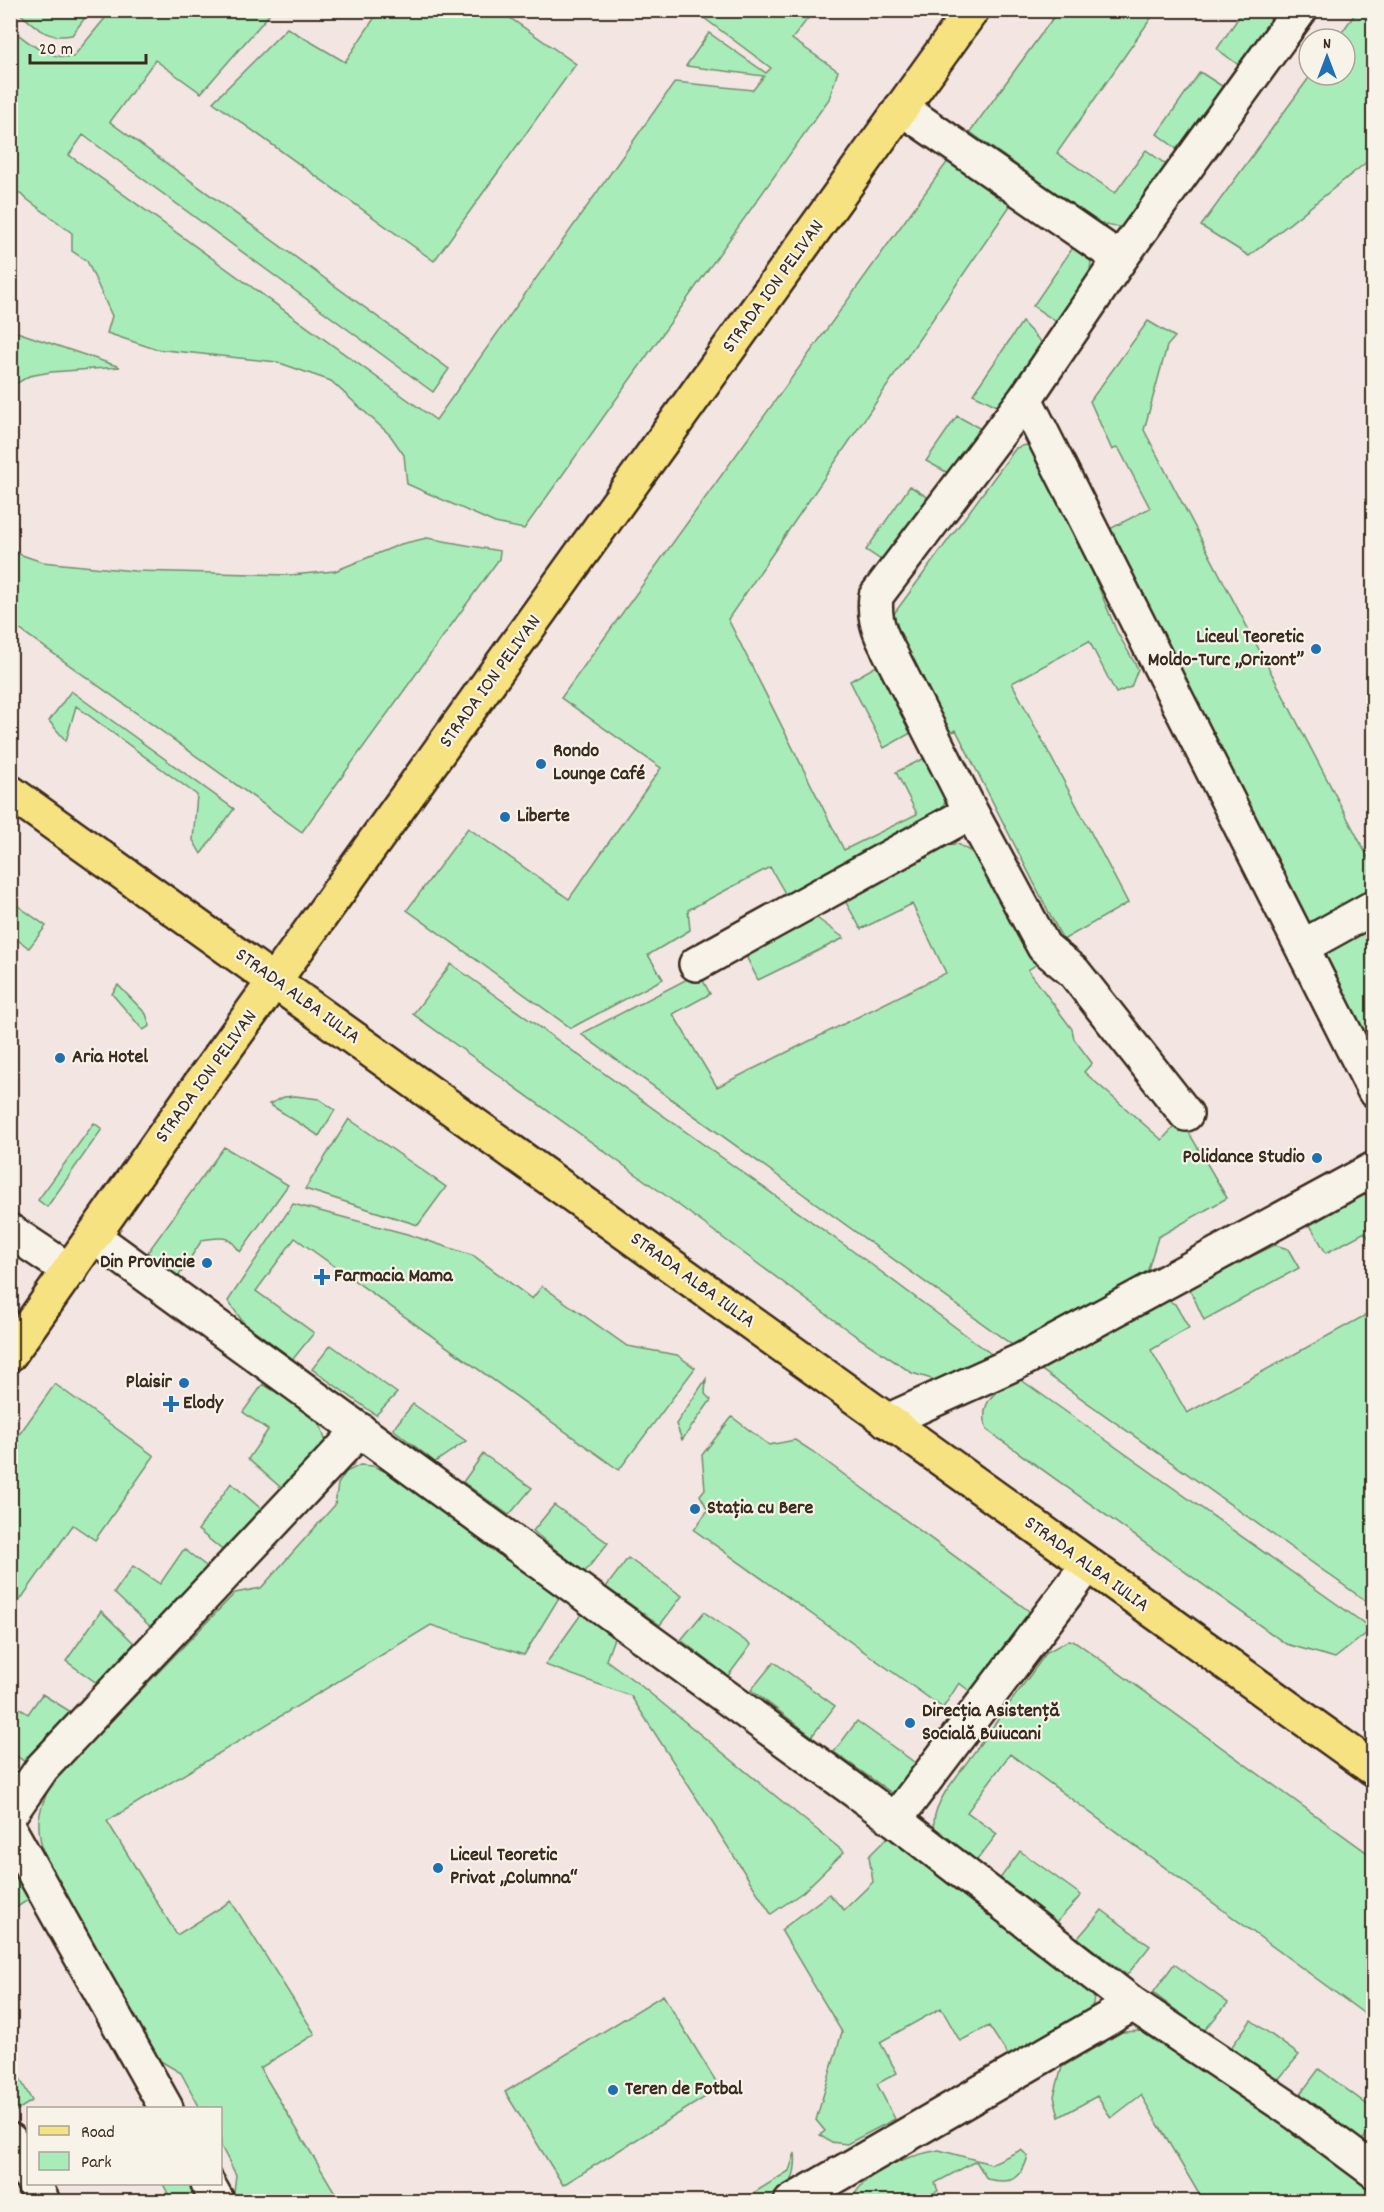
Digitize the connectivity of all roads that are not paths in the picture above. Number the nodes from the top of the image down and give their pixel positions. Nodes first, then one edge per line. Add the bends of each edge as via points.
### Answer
1 (972, 10) edge
2 (1300, 10) edge
3 (901, 108) junction
4 (1120, 259) junction
5 (1025, 399) junction
6 (10, 792) edge
7 (971, 812) junction
8 (1374, 908) edge
9 (1302, 947) junction
10 (696, 963) dead end
11 (276, 981) junction
12 (1374, 1090) edge
13 (1185, 1114) dead end
14 (1374, 1168) edge
15 (10, 1231) edge
16 (94, 1237) junction
17 (70, 1271) junction
18 (10, 1354) edge
19 (887, 1421) junction
20 (360, 1430) junction
21 (1088, 1566) junction
22 (1374, 1769) edge
23 (10, 1814) edge
24 (895, 1820) junction
25 (10, 1830) edge
26 (1133, 2004) junction
27 (165, 2107) edge
28 (10, 2140) edge
29 (1374, 2171) edge
30 (27, 2172) edge
31 (34, 2185) edge
32 (209, 2185) edge
33 (802, 2199) edge
34 (43, 2202) edge
35 (218, 2202) edge

1 - 3 main road, STRADA ION PELIVAN
2 - 4 lane
3 - 4 lane
3 - 11 main road, STRADA ION PELIVAN
4 - 5 lane
5 - 7 lane via 876,596 875,603 878,628
5 - 9 lane
6 - 11 main road, STRADA ALBA IULIA
7 - 10 lane
7 - 13 lane via 1044,947 1074,972
8 - 9 lane
9 - 12 lane
11 - 16 main road, STRADA ION PELIVAN
11 - 19 main road, STRADA ALBA IULIA
14 - 19 lane via 1022,1360
15 - 17 lane
16 - 17 main road, STRADA ION PELIVAN
16 - 20 lane
17 - 18 main road, STRADA ION PELIVAN
19 - 21 main road, STRADA ALBA IULIA
20 - 23 lane via 42,1768
20 - 24 lane
21 - 22 main road, STRADA ALBA IULIA
21 - 24 lane
24 - 26 lane
25 - 27 lane
26 - 29 lane via 1296,2113
26 - 33 lane
28 - 30 lane
31 - 34 lane
32 - 35 lane

